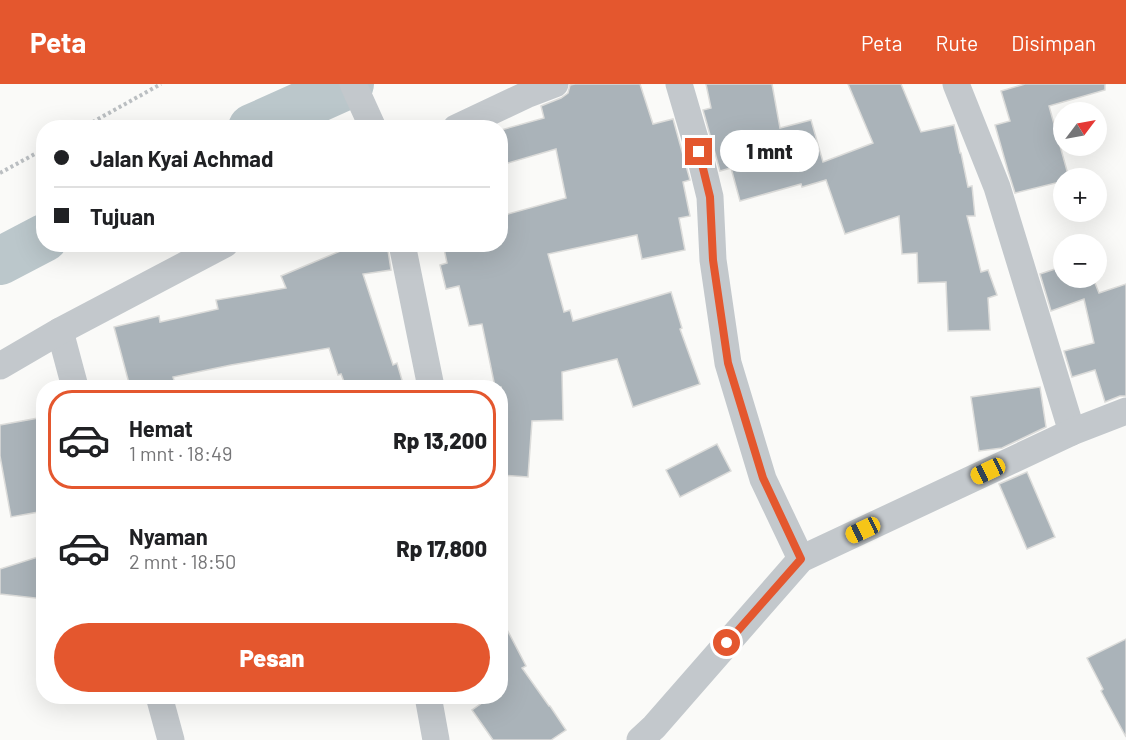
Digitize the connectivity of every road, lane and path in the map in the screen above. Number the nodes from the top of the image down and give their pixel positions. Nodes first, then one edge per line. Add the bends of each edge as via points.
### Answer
1 (161, 84) edge
2 (353, 84) edge
3 (555, 84) edge
4 (679, 84) edge
5 (956, 84) edge
6 (96, 120) edge
7 (369, 120) edge
8 (473, 120) edge
9 (36, 153) edge
10 (0, 172) edge
11 (210, 252) edge
12 (404, 252) edge
13 (60, 331) junction
14 (0, 366) edge
15 (73, 380) edge
16 (430, 380) edge
17 (1126, 411) edge
18 (1072, 432) junction
19 (801, 559) junction
20 (161, 704) edge
21 (429, 704) edge
22 (171, 740) edge
23 (436, 740) edge
24 (640, 740) edge

1 - 6 path
2 - 7 street
3 - 8 street
4 - 19 street via 710,197 713,260 728,363 763,478
5 - 18 street via 997,187
9 - 10 path
11 - 13 street
12 - 16 street
13 - 14 street
13 - 15 street
17 - 18 street
18 - 19 street
19 - 24 street
20 - 22 street
21 - 23 street

